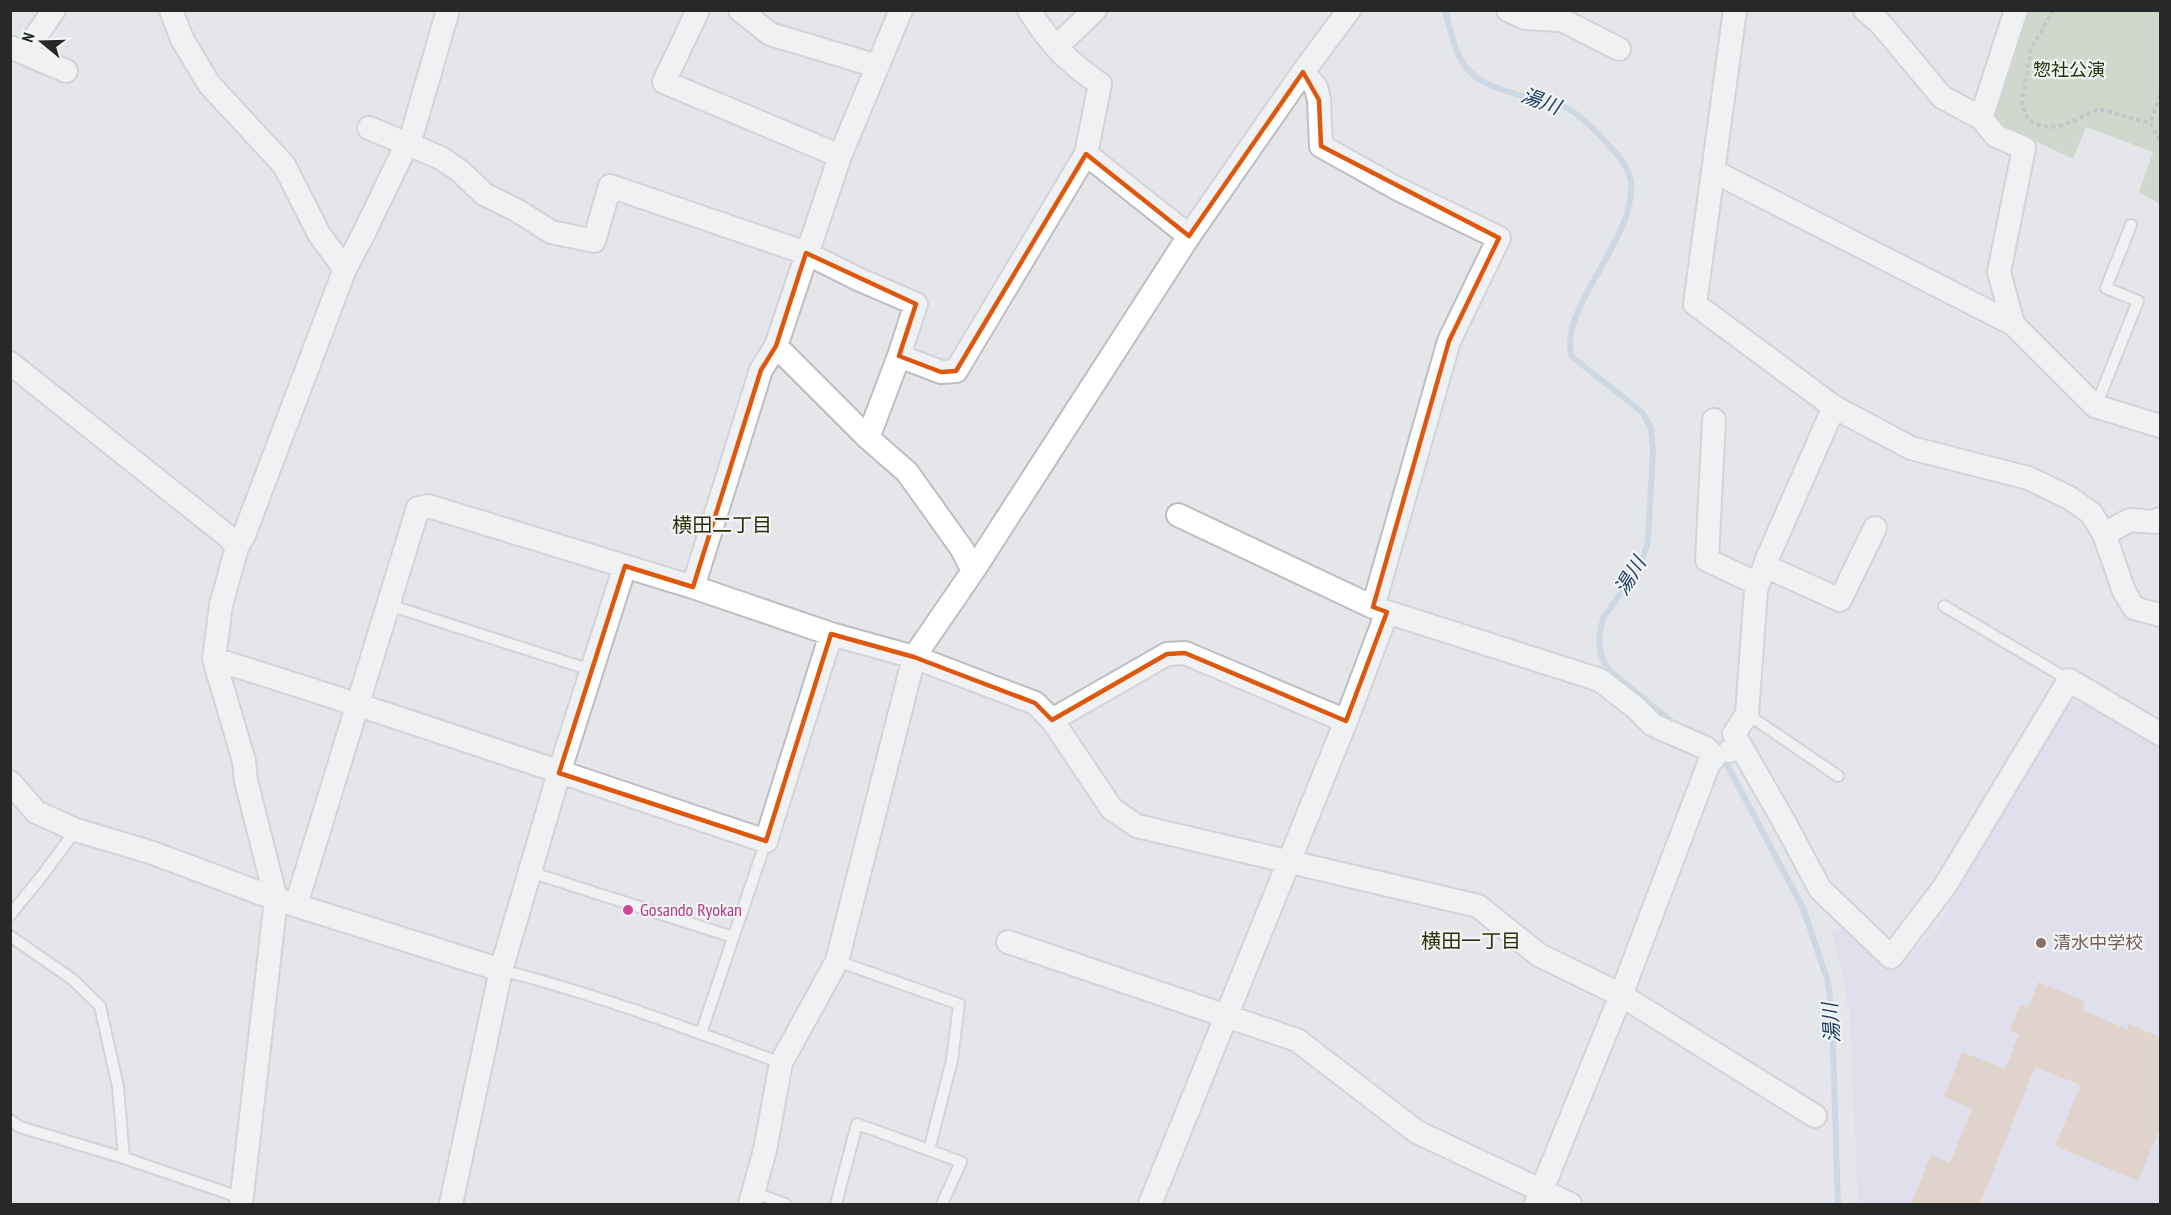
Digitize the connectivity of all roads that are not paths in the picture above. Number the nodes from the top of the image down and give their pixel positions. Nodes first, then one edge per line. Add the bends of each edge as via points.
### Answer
1 (54, 10) edge
2 (171, 10) edge
3 (448, 10) edge
4 (698, 10) edge
5 (740, 10) edge
6 (901, 10) edge
7 (1029, 10) edge
8 (1095, 10) edge
9 (1349, 10) edge
10 (1508, 10) edge
11 (1735, 10) edge
12 (1864, 10) edge
13 (2016, 10) edge
14 (1056, 47) junction
15 (1618, 49) dead end
16 (17, 50) edge
17 (877, 66) junction
18 (66, 71) dead end
19 (1303, 72) junction
20 (1981, 118) junction
21 (369, 128) dead end
22 (408, 143) junction
23 (1086, 154) junction
24 (840, 156) junction
25 (1713, 171) junction
26 (2131, 225) dead end
27 (1189, 236) junction
28 (806, 253) junction
29 (345, 269) junction
30 (2013, 324) junction
31 (776, 346) junction
32 (899, 356) junction
33 (10, 363) edge
34 (2096, 406) junction
35 (1834, 407) junction
36 (1714, 420) dead end
37 (2160, 426) edge
38 (868, 438) junction
39 (1178, 515) dead end
40 (2160, 519) edge
41 (1875, 528) dead end
42 (2104, 534) junction
43 (237, 547) junction
44 (625, 566) junction
45 (973, 571) junction
46 (1761, 575) junction
47 (693, 587) junction
48 (389, 605) junction
49 (1944, 606) dead end
50 (1380, 610) junction
51 (2160, 615) edge
52 (831, 634) junction
53 (914, 657) junction
54 (214, 658) junction
55 (591, 670) junction
56 (2069, 680) junction
57 (357, 703) junction
58 (1747, 714) junction
59 (1052, 720) junction
60 (1346, 721) junction
61 (2160, 734) edge
62 (1725, 753) junction
63 (559, 773) junction
64 (1838, 776) dead end
65 (10, 782) edge
66 (76, 830) junction
67 (766, 841) junction
68 (1288, 861) junction
69 (530, 872) junction
70 (286, 902) junction
71 (10, 915) edge
72 (10, 936) edge
73 (733, 937) junction
74 (1008, 942) dead end
75 (837, 961) junction
76 (501, 970) junction
77 (1621, 995) junction
78 (1225, 1016) junction
79 (701, 1034) junction
80 (781, 1062) junction
81 (1815, 1116) dead end
82 (10, 1120) edge
83 (929, 1150) junction
84 (124, 1158) junction
85 (751, 1198) edge
86 (1539, 1198) edge
87 (242, 1201) edge
88 (451, 1204) edge
89 (785, 1204) edge
90 (836, 1204) edge
91 (942, 1204) edge
92 (1149, 1204) edge
93 (1570, 1204) edge

1 - 16 street
2 - 29 street via 182,39 209,84 284,165 319,234
3 - 22 street
4 - 24 street via 664,82
5 - 17 street via 770,34
6 - 17 street
7 - 14 street
8 - 14 street
9 - 19 street
10 - 15 street via 1525,18 1562,20
11 - 25 street
12 - 20 street via 1881,24 1942,97
13 - 20 street
14 - 23 street via 1079,70 1101,84
16 - 18 street
17 - 24 street
19 - 27 street
19 - 50 street via 1316,87 1321,146 1499,238 1449,341
20 - 30 street via 1996,136 2024,148 2000,272
21 - 22 street
22 - 28 street via 441,158 484,194 550,232 594,241 610,186
22 - 29 street
23 - 27 street
23 - 32 street via 956,371 941,372
24 - 28 street
25 - 30 street
25 - 35 street via 1695,304
26 - 34 lane via 2106,288 2138,301
27 - 45 street
28 - 31 street
28 - 32 street via 916,304
29 - 43 street
30 - 34 street
31 - 38 street
31 - 47 street via 761,370
32 - 38 street
33 - 43 street
34 - 37 street
35 - 42 street via 1911,448 2028,478 2091,513
35 - 46 street
36 - 46 street via 1707,560
38 - 45 street via 907,472 962,549
39 - 50 street
40 - 42 street via 2130,520
41 - 46 street via 1840,600
42 - 51 street via 2134,608
43 - 54 street via 221,605
44 - 47 street
44 - 48 street via 428,506 418,508
44 - 55 street
45 - 53 street
46 - 58 street
47 - 52 street
48 - 55 lane
48 - 57 street
49 - 56 lane
50 - 60 street
50 - 62 street via 1600,680 1653,725
52 - 53 street
52 - 67 street
53 - 59 street via 1035,704
53 - 75 street
54 - 57 street
54 - 70 street via 244,761 246,781
55 - 63 street
56 - 61 street
56 - 62 street via 1945,886 1891,957 1820,889 1782,818
57 - 63 street
57 - 70 street
58 - 62 street
58 - 64 lane
59 - 60 street via 1167,654 1185,653
59 - 68 street via 1112,809 1137,826
60 - 68 street
62 - 77 street via 1709,763
63 - 67 street
63 - 69 street
65 - 66 street via 36,812
66 - 70 street via 150,852
66 - 71 lane
67 - 73 lane
68 - 77 street via 1478,906 1539,955
68 - 78 street
69 - 73 lane
69 - 76 street
70 - 76 street
70 - 87 street
72 - 84 lane via 72,979 100,1006 118,1087
73 - 79 lane
74 - 78 street
75 - 80 street
75 - 83 lane via 959,1004 952,1060
76 - 79 lane
76 - 88 street
77 - 81 street
77 - 86 street
78 - 86 street via 1297,1040 1417,1132
78 - 92 street
79 - 80 lane
80 - 85 street via 765,1150
82 - 84 lane via 20,1127
83 - 90 lane via 857,1124
83 - 91 lane via 961,1162
84 - 87 lane
85 - 89 lane
86 - 93 street

